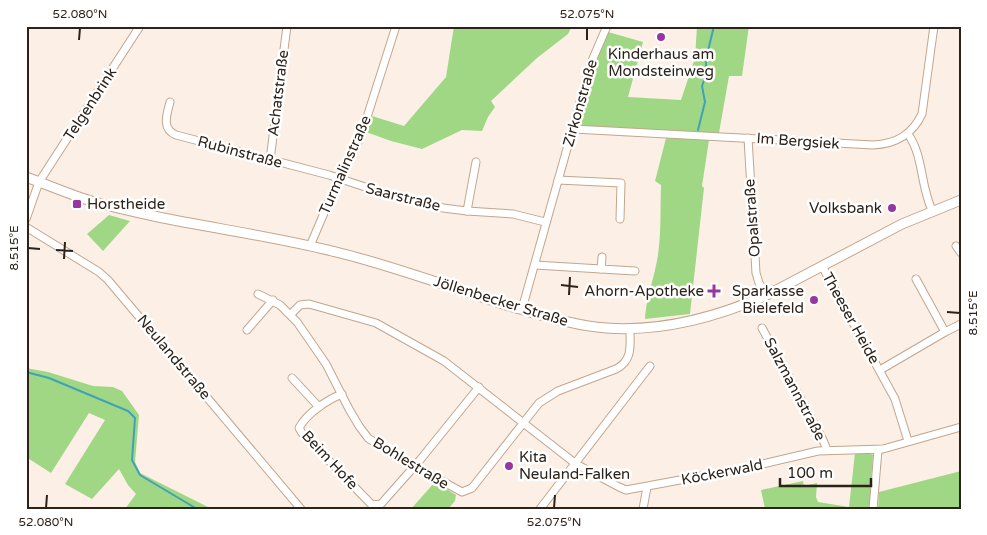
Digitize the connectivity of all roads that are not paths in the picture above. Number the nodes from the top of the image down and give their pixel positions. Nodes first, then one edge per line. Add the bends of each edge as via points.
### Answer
1 (140, 26) edge
2 (287, 26) edge
3 (396, 26) edge
4 (607, 26) edge
5 (934, 26) edge
6 (170, 102) dead end
7 (573, 130) junction
8 (908, 134) junction
9 (748, 138) junction
10 (270, 160) junction
11 (476, 162) dead end
12 (26, 177) edge
13 (340, 179) junction
14 (558, 180) junction
15 (39, 182) junction
16 (961, 200) edge
17 (932, 210) junction
18 (467, 211) junction
19 (26, 219) edge
20 (620, 219) dead end
21 (545, 222) junction
22 (26, 227) edge
23 (310, 246) junction
24 (956, 246) dead end
25 (961, 253) edge
26 (602, 257) dead end
27 (535, 265) junction
28 (822, 266) junction
29 (601, 269) junction
30 (635, 271) dead end
31 (916, 280) dead end
32 (258, 294) dead end
33 (767, 295) junction
34 (273, 300) junction
35 (522, 309) junction
36 (291, 314) junction
37 (961, 324) edge
38 (762, 328) dead end
39 (630, 329) junction
40 (247, 330) dead end
41 (945, 332) junction
42 (650, 366) dead end
43 (880, 370) junction
44 (292, 378) dead end
45 (478, 387) junction
46 (342, 394) junction
47 (318, 407) junction
48 (523, 421) junction
49 (961, 427) edge
50 (908, 441) junction
51 (827, 450) junction
52 (878, 450) junction
53 (576, 464) junction
54 (414, 465) junction
55 (646, 487) junction
56 (301, 509) edge
57 (540, 509) edge
58 (643, 509) edge
59 (873, 509) edge

1 - 15 street, Telgenbrink
2 - 10 street, Achatstraße
3 - 13 street, Turmalinstraße via 361,136
4 - 7 street, Zirkonstraße via 591,63
5 - 8 street via 924,107
6 - 10 street, Rubinstraße via 166,127 172,133
7 - 9 street, Im Bergsiek
7 - 14 street, Zirkonstraße
8 - 9 street, Im Bergsiek via 891,143 873,145
8 - 17 street via 919,155
9 - 33 street, Opalstraße via 756,273
10 - 13 street, Rubinstraße
11 - 18 street
12 - 15 main road, Jöllenbecker Straße
13 - 18 street, Saarstraße via 403,198
13 - 23 street, Turmalinstraße
14 - 20 street via 621,183
14 - 21 street, Zirkonstraße
15 - 19 street, Telgenbrink
15 - 23 main road, Jöllenbecker Straße via 130,210
16 - 17 main road, Jöllenbecker Straße
17 - 28 main road, Jöllenbecker Straße
18 - 21 street, Saarstraße via 513,214
21 - 27 street, Zirkonstraße
22 - 56 street, Neulandstraße via 108,280
23 - 35 main road, Jöllenbecker Straße via 394,268
24 - 25 street
26 - 29 street
27 - 29 street
27 - 35 street, Zirkonstraße
28 - 33 main road, Jöllenbecker Straße
28 - 43 street, Theeser Heide
29 - 30 street
31 - 41 street
32 - 34 street, Bohlestraße
33 - 39 main road, Jöllenbecker Straße via 696,319 655,328
34 - 36 street, Bohlestraße
34 - 40 street
35 - 39 main road, Jöllenbecker Straße via 594,327
36 - 45 street, Köckerwald via 304,304 369,320 444,361
36 - 46 street, Bohlestraße via 326,364
37 - 41 street, Theeser Heide
38 - 51 street, Salzmannstraße
39 - 48 street, Bohlestraße via 630,353 624,364 549,396
41 - 43 street, Theeser Heide
42 - 53 street
43 - 50 street, Theeser Heide via 896,402
44 - 47 street, Beim Hofe
45 - 48 street, Köckerwald
45 - 54 street, Beim Hofe
46 - 47 street, Beim Hofe
46 - 54 street, Bohlestraße via 368,438
47 - 54 street, Beim Hofe via 299,428 372,505 381,504
48 - 53 street, Köckerwald
48 - 54 street, Bohlestraße via 472,488 466,491 457,490
49 - 50 street, Köckerwald
50 - 52 street, Köckerwald
51 - 52 street, Köckerwald
51 - 55 street, Köckerwald
52 - 59 street
53 - 55 street, Köckerwald via 623,489
53 - 57 street
55 - 58 street

